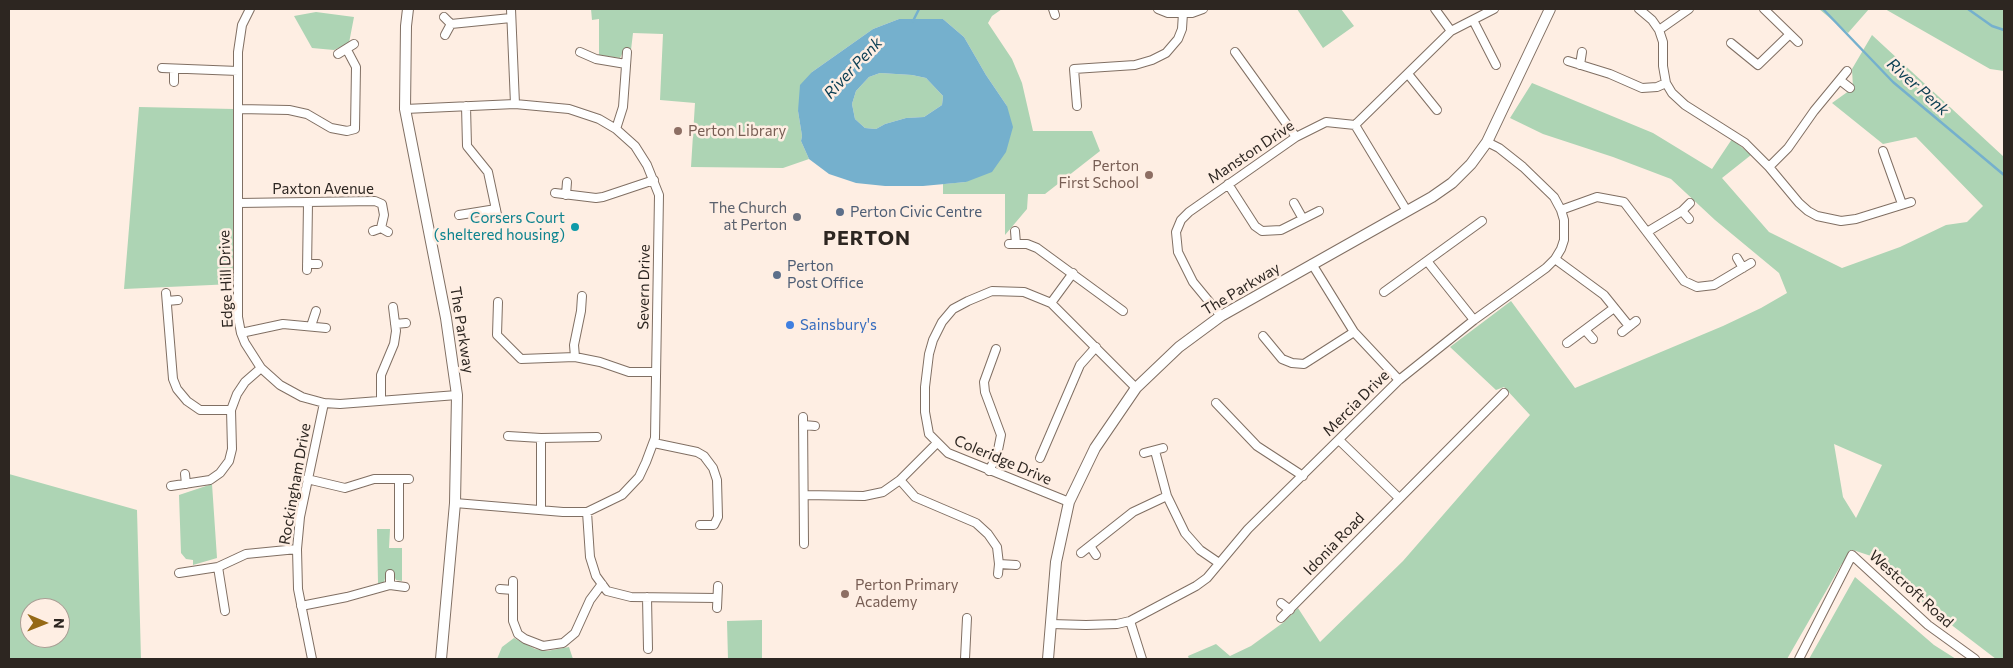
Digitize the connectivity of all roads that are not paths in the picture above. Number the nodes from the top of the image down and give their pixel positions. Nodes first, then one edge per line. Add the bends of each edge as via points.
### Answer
1 (250, 9) edge
2 (408, 9) edge
3 (511, 9) edge
4 (1158, 9) edge
5 (1203, 9) edge
6 (1436, 9) edge
7 (1494, 9) edge
8 (1549, 9) edge
9 (1639, 9) edge
10 (1688, 9) edge
11 (1764, 9) edge
12 (1183, 13) junction
13 (444, 17) dead end
14 (511, 18) junction
15 (1473, 20) junction
16 (451, 24) junction
17 (1659, 30) junction
18 (1451, 31) junction
19 (446, 35) dead end
20 (1789, 35) junction
21 (1798, 42) dead end
22 (1731, 43) dead end
23 (354, 44) dead end
24 (347, 50) junction
25 (580, 52) dead end
26 (627, 52) dead end
27 (1235, 52) dead end
28 (1582, 52) dead end
29 (338, 54) dead end
30 (1568, 61) dead end
31 (626, 64) junction
32 (1496, 65) dead end
33 (1580, 65) junction
34 (162, 68) dead end
35 (174, 69) junction
36 (238, 70) junction
37 (1847, 71) dead end
38 (1408, 74) junction
39 (1841, 80) junction
40 (174, 82) dead end
41 (1666, 83) junction
42 (1850, 88) dead end
43 (515, 104) junction
44 (466, 106) junction
45 (1077, 106) dead end
46 (238, 109) junction
47 (405, 109) junction
48 (1437, 110) dead end
49 (1355, 125) junction
50 (616, 129) junction
51 (1296, 136) junction
52 (1487, 142) junction
53 (1883, 151) dead end
54 (1769, 166) junction
55 (654, 180) junction
56 (567, 182) dead end
57 (1228, 184) junction
58 (554, 193) dead end
59 (566, 195) junction
60 (1911, 202) dead end
61 (239, 203) junction
62 (308, 203) junction
63 (1294, 203) dead end
64 (1690, 203) dead end
65 (1902, 204) junction
66 (463, 205) dead end
67 (496, 209) junction
68 (1562, 210) junction
69 (1319, 211) dead end
70 (1407, 211) junction
71 (1682, 211) junction
72 (498, 219) dead end
73 (1304, 219) junction
74 (1689, 219) dead end
75 (1482, 221) dead end
76 (373, 230) dead end
77 (1015, 231) dead end
78 (1647, 232) junction
79 (1555, 258) junction
80 (1737, 258) dead end
81 (1427, 261) junction
82 (1751, 263) dead end
83 (318, 264) dead end
84 (1312, 264) junction
85 (1743, 268) junction
86 (1073, 273) junction
87 (1384, 292) dead end
88 (582, 296) dead end
89 (1122, 298) dead end
90 (178, 300) dead end
91 (498, 302) dead end
92 (1051, 303) junction
93 (1116, 305) junction
94 (393, 308) dead end
95 (1614, 308) junction
96 (316, 311) dead end
97 (1122, 311) dead end
98 (1221, 316) junction
99 (1474, 320) junction
100 (406, 323) dead end
101 (395, 324) junction
102 (310, 326) junction
103 (326, 328) dead end
104 (1585, 330) junction
105 (1354, 332) junction
106 (1622, 332) dead end
107 (241, 333) junction
108 (1262, 336) dead end
109 (1592, 340) dead end
110 (1567, 343) dead end
111 (1096, 347) junction
112 (996, 349) dead end
113 (575, 357) junction
114 (261, 368) junction
115 (655, 372) junction
116 (1399, 380) junction
117 (1136, 388) junction
118 (1504, 393) dead end
119 (457, 395) junction
120 (381, 400) junction
121 (1216, 402) dead end
122 (324, 403) junction
123 (231, 410) junction
124 (815, 426) dead end
125 (508, 436) dead end
126 (597, 437) dead end
127 (541, 438) junction
128 (1339, 440) junction
129 (654, 443) junction
130 (937, 444) junction
131 (1144, 453) dead end
132 (1040, 458) dead end
133 (989, 471) junction
134 (185, 474) dead end
135 (1303, 476) junction
136 (399, 479) junction
137 (409, 479) dead end
138 (308, 480) junction
139 (900, 480) junction
140 (186, 484) junction
141 (171, 486) dead end
142 (804, 495) junction
143 (1167, 496) junction
144 (1399, 498) junction
145 (1069, 502) junction
146 (455, 503) junction
147 (541, 509) junction
148 (587, 512) junction
149 (700, 525) dead end
150 (399, 537) dead end
151 (804, 544) dead end
152 (1090, 546) junction
153 (297, 549) junction
154 (1081, 553) dead end
155 (1096, 554) dead end
156 (1219, 563) junction
157 (999, 564) junction
158 (1016, 565) dead end
159 (218, 567) junction
160 (179, 573) dead end
161 (390, 574) dead end
162 (998, 574) dead end
163 (513, 581) dead end
164 (602, 584) junction
165 (390, 585) junction
166 (718, 586) dead end
167 (405, 587) dead end
168 (500, 589) dead end
169 (513, 590) junction
170 (647, 597) junction
171 (717, 598) junction
172 (1281, 603) dead end
173 (301, 606) junction
174 (717, 608) dead end
175 (225, 610) dead end
176 (1290, 610) junction
177 (966, 618) dead end
178 (1281, 618) dead end
179 (1130, 621) junction
180 (1051, 624) junction
181 (648, 649) dead end
182 (312, 659) edge
183 (441, 659) edge
184 (965, 659) edge
185 (1048, 659) edge
186 (1142, 659) edge
187 (1799, 659) edge
188 (1975, 659) edge

1 - 36 street, Edge Hill Drive via 239,36
2 - 47 street, The Parkway
3 - 14 street
4 - 12 street
5 - 12 street
6 - 18 street
7 - 15 street
8 - 52 street, The Parkway
9 - 17 street
10 - 17 street
11 - 20 street
12 - 45 street via 1178,39 1166,53 1135,65 1074,69
13 - 16 street
14 - 16 street
14 - 43 street
15 - 18 street
15 - 32 street
16 - 19 street
17 - 41 street
18 - 38 street
20 - 21 street
20 - 22 street via 1758,65
23 - 24 street
24 - 29 street
24 - 46 street via 356,67 355,129 327,127 307,114 289,110
25 - 31 street via 596,59
26 - 31 street
27 - 51 street
28 - 33 street
30 - 33 street
31 - 50 street via 623,107
33 - 41 street via 1642,88
34 - 35 street
35 - 36 street
35 - 40 street
36 - 46 street, Edge Hill Drive
37 - 39 street
38 - 48 street
38 - 49 street
39 - 42 street
39 - 54 street via 1788,148
41 - 54 street via 1684,105 1737,137
43 - 44 street, Severn Drive
43 - 50 street, Severn Drive via 569,109 599,119
44 - 47 street, Severn Drive
44 - 67 street via 468,146 488,172
46 - 61 street, Edge Hill Drive
47 - 119 street, The Parkway via 434,252
49 - 51 street, Manston Drive via 1326,122
49 - 70 street
50 - 55 street, Severn Drive via 642,155
51 - 57 street, Manston Drive
52 - 68 street via 1523,167 1554,197
52 - 70 street, The Parkway via 1452,183
53 - 65 street
54 - 65 street via 1799,203 1817,216 1831,220 1856,219
55 - 59 street via 604,197
55 - 115 street, Severn Drive via 659,211
56 - 59 street
57 - 73 street via 1255,226 1262,231 1281,230
57 - 98 street, Manston Drive via 1189,212 1176,232 1176,243 1193,282
58 - 59 street
60 - 65 street
61 - 62 street, Paxton Avenue
61 - 107 street, Edge Hill Drive
62 - 76 street, Paxton Avenue via 375,201 382,204 384,230
62 - 83 street via 307,267
63 - 73 street
64 - 71 street
66 - 67 street via 462,214
67 - 72 street
68 - 78 street via 1597,197 1609,198 1624,202
68 - 79 street, Mercia Drive via 1564,240
69 - 73 street
70 - 84 street, The Parkway
71 - 74 street
71 - 78 street
75 - 81 street
77 - 86 street via 1012,244 1037,248
78 - 85 street via 1690,285 1710,286
79 - 95 street via 1598,290
79 - 99 street, Mercia Drive
80 - 85 street
81 - 87 street
81 - 99 street
82 - 85 street
84 - 98 street, The Parkway
84 - 105 street
86 - 92 street
86 - 93 street
88 - 113 street
89 - 93 street
90 - 123 street via 167,297 173,379 177,389 200,410
91 - 113 street via 497,335 521,359
92 - 111 street, Coleridge Drive
92 - 130 street, Coleridge Drive via 1024,292 992,291 953,309 942,322 931,347 925,387 926,423
93 - 97 street
94 - 101 street
95 - 104 street
95 - 106 street via 1632,324
96 - 102 street
98 - 117 street, The Parkway via 1179,347
99 - 116 street, Mercia Drive
100 - 101 street
101 - 120 street via 394,344 381,375
102 - 103 street
102 - 107 street via 284,324
104 - 109 street
104 - 110 street
105 - 108 street via 1304,364 1282,359
105 - 116 street
107 - 114 street, Edge Hill Drive
111 - 117 street, Coleridge Drive
111 - 132 street via 1080,365
112 - 133 street via 984,382 1001,435 997,455
113 - 115 street via 629,372
114 - 122 street, Edge Hill Drive via 291,392
114 - 123 street via 245,382
115 - 129 street, Severn Drive
116 - 128 street, Mercia Drive
117 - 145 street, The Parkway via 1095,448
118 - 144 street, Idonia Road
119 - 120 street, Edge Hill Drive
119 - 146 street, The Parkway
120 - 122 street, Edge Hill Drive
121 - 135 street via 1257,446
122 - 138 street, Rockingham Drive
123 - 140 street via 232,449 229,461 210,480
124 - 142 street via 804,421
125 - 127 street
126 - 127 street
127 - 147 street
128 - 135 street, Mercia Drive
128 - 144 street
129 - 148 street, Severn Drive via 632,486 611,502
129 - 149 street via 697,452 713,468 717,480 718,517 714,525
130 - 133 street, Coleridge Drive via 948,453
130 - 139 street
131 - 143 street via 1159,449
133 - 145 street, Coleridge Drive
134 - 140 street
135 - 156 street, Mercia Drive via 1248,529
136 - 137 street
136 - 138 street via 374,479 345,488
136 - 150 street
138 - 153 street, Rockingham Drive
139 - 142 street via 875,495
139 - 157 street via 915,497 976,523 997,547
140 - 141 street
142 - 151 street via 808,533
143 - 152 street via 1133,512
143 - 156 street via 1191,542
144 - 176 street, Idonia Road
145 - 180 street, The Parkway via 1056,562
146 - 147 street, Severn Drive
146 - 183 street, The Parkway
147 - 148 street, Severn Drive
148 - 164 street via 590,557
152 - 154 street
152 - 155 street
153 - 159 street via 246,554
153 - 173 street, Rockingham Drive
156 - 179 street, Mercia Drive via 1196,586
157 - 158 street
157 - 162 street
159 - 160 street
159 - 175 street
161 - 165 street
163 - 169 street
164 - 169 street via 590,600 575,633 564,643 554,646 534,644 518,634 513,621
164 - 170 street via 619,595
165 - 167 street
165 - 173 street
166 - 171 street
168 - 169 street
170 - 171 street
170 - 181 street via 644,640
171 - 174 street
172 - 176 street
173 - 182 street, Rockingham Drive
176 - 178 street, Idonia Road
177 - 184 street
179 - 180 street, Mercia Drive via 1086,626
179 - 186 street
180 - 185 street, The Parkway
187 - 188 street, Westcroft Road via 1852,555 1928,625

